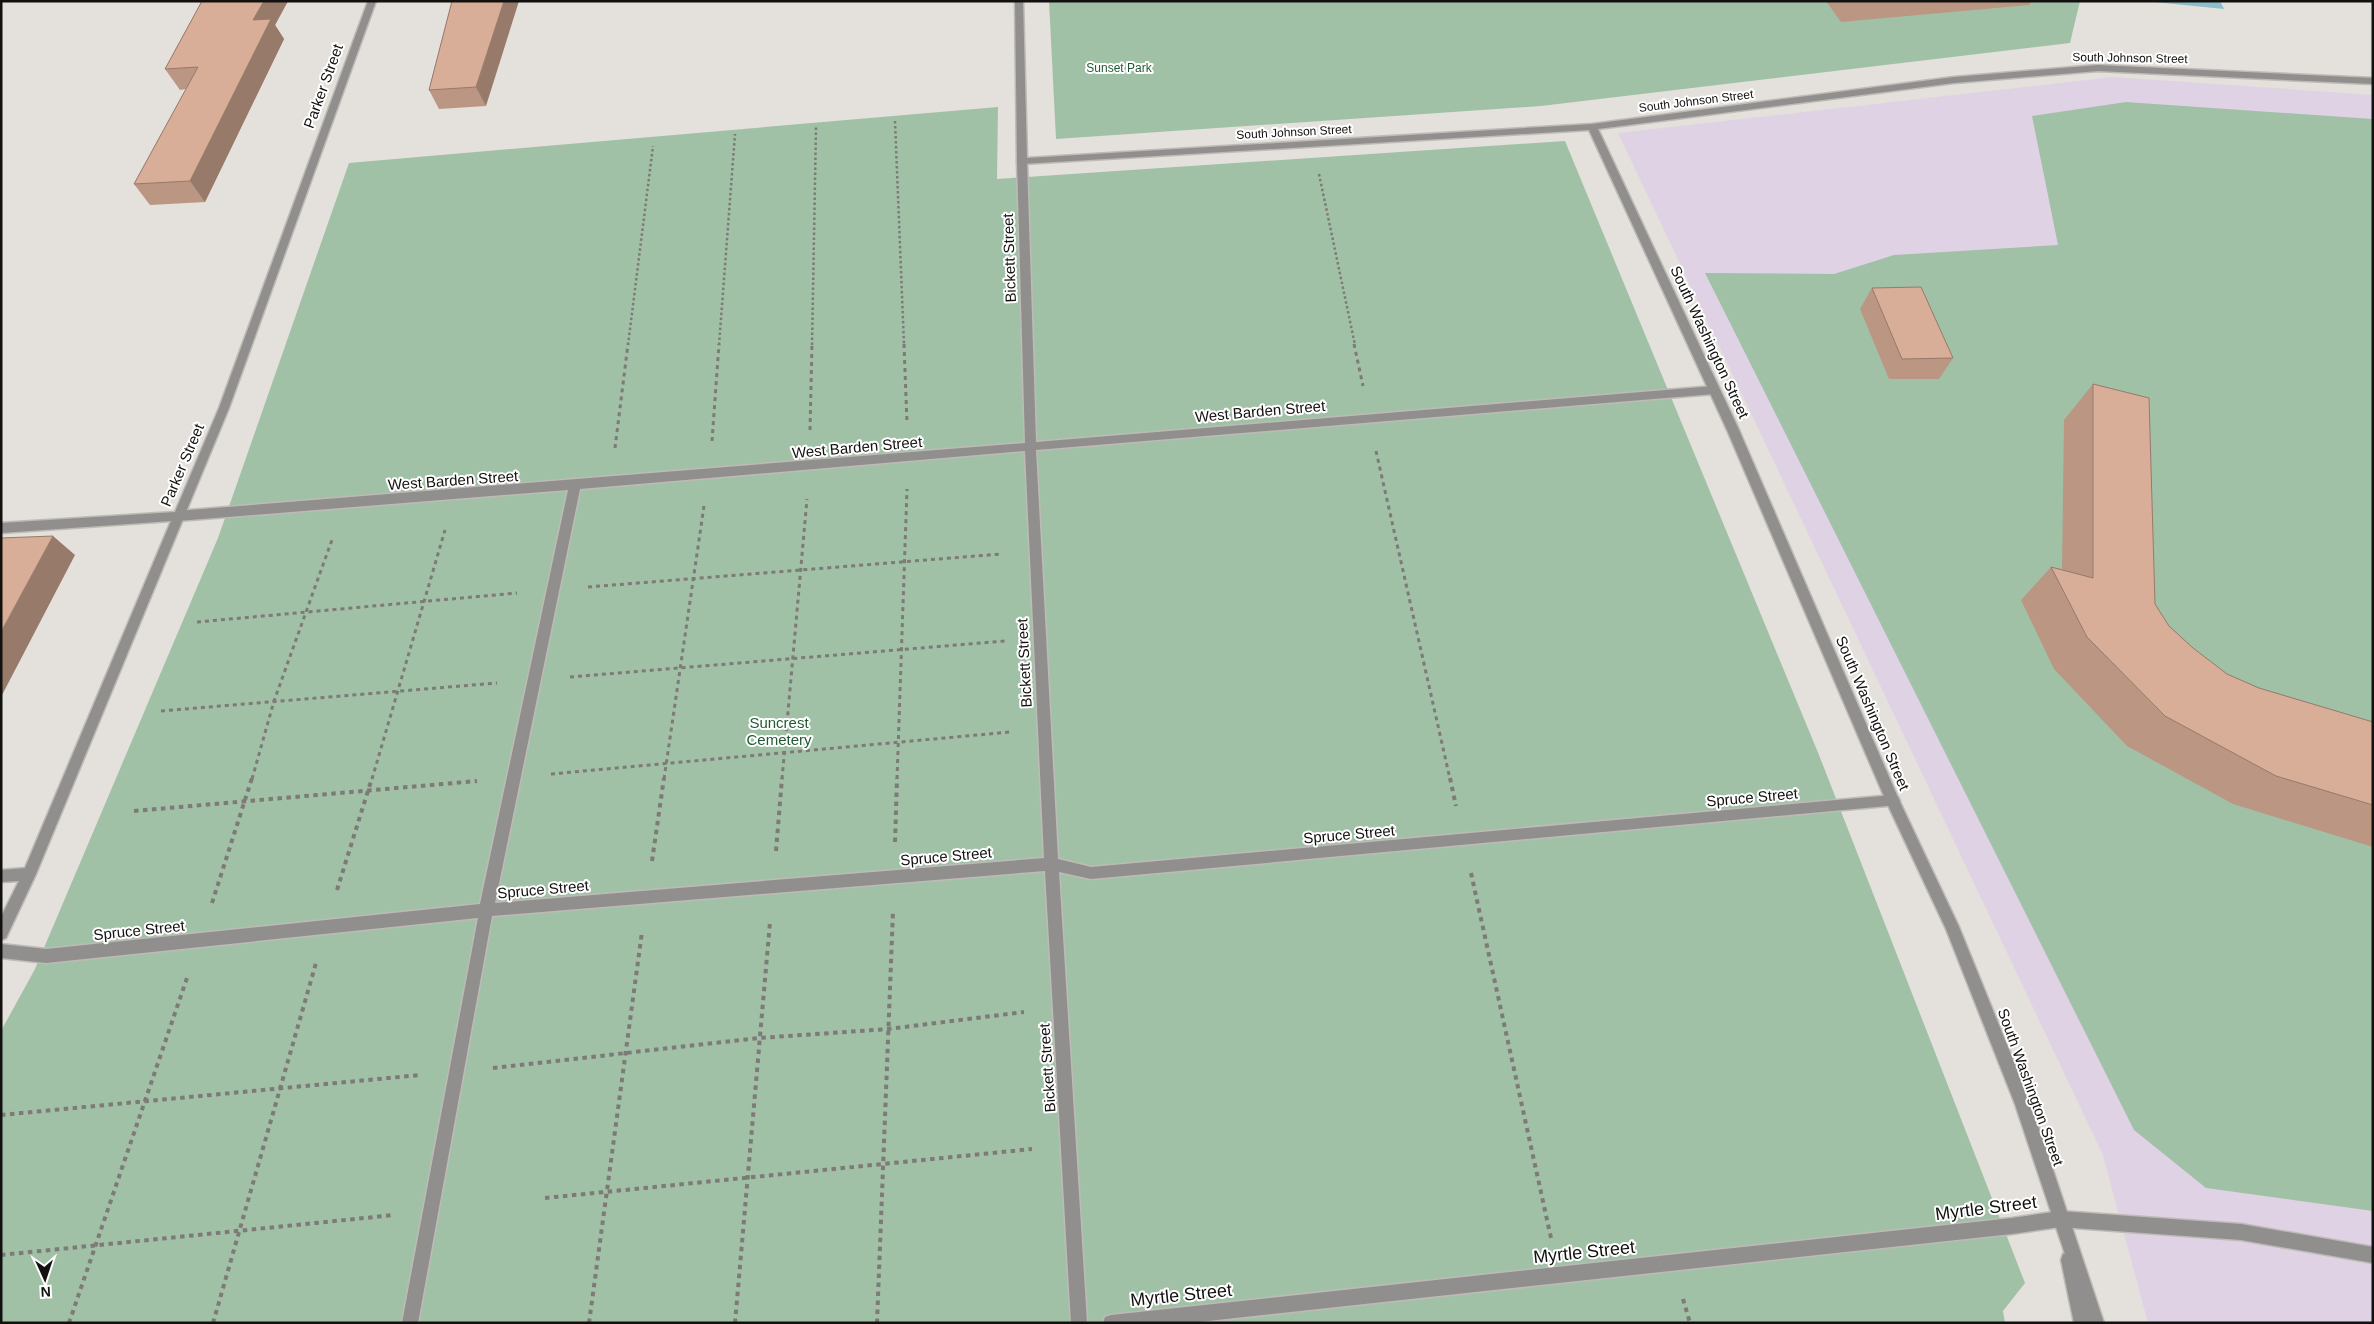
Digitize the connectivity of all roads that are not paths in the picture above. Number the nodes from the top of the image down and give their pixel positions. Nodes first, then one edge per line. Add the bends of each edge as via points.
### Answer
1 (372, 1) edge
2 (1019, 1) edge
3 (2373, 81) edge
4 (1592, 127) junction
5 (1022, 161) junction
6 (1714, 390) junction
7 (1030, 447) junction
8 (575, 486) junction
9 (177, 516) junction
10 (1, 528) edge
11 (1894, 801) junction
12 (1050, 864) junction
13 (29, 874) junction
14 (1, 876) edge
15 (486, 910) junction
16 (1, 933) edge
17 (1, 951) edge
18 (2060, 1219) junction
19 (2373, 1256) edge
20 (410, 1323) edge
21 (1079, 1323) edge
22 (1111, 1323) edge
23 (2082, 1323) edge
24 (2096, 1323) edge

1 - 9 street, Parker Street via 224,408
2 - 5 street, Bickett Street
3 - 4 street, South Johnson Street via 2098,68 1954,80
4 - 5 street, South Johnson Street
4 - 6 street, South Washington Street
5 - 7 street, Bickett Street
6 - 7 street, West Barden Street
6 - 11 street, South Washington Street
7 - 8 street, West Barden Street
7 - 12 street, Bickett Street
8 - 9 street, West Barden Street
8 - 15 street
9 - 10 street, West Barden Street
9 - 13 street, Parker Street
11 - 12 street, Spruce Street via 1091,873
11 - 18 street, South Washington Street via 1952,927 2013,1078
12 - 15 street, Spruce Street
12 - 21 street, Bickett Street
13 - 14 street
13 - 16 street, Parker Street
15 - 17 street, Spruce Street via 46,956
15 - 20 street
18 - 19 street, Myrtle Street via 2241,1232
18 - 22 street, Myrtle Street
18 - 23 street
18 - 24 street, South Washington Street

